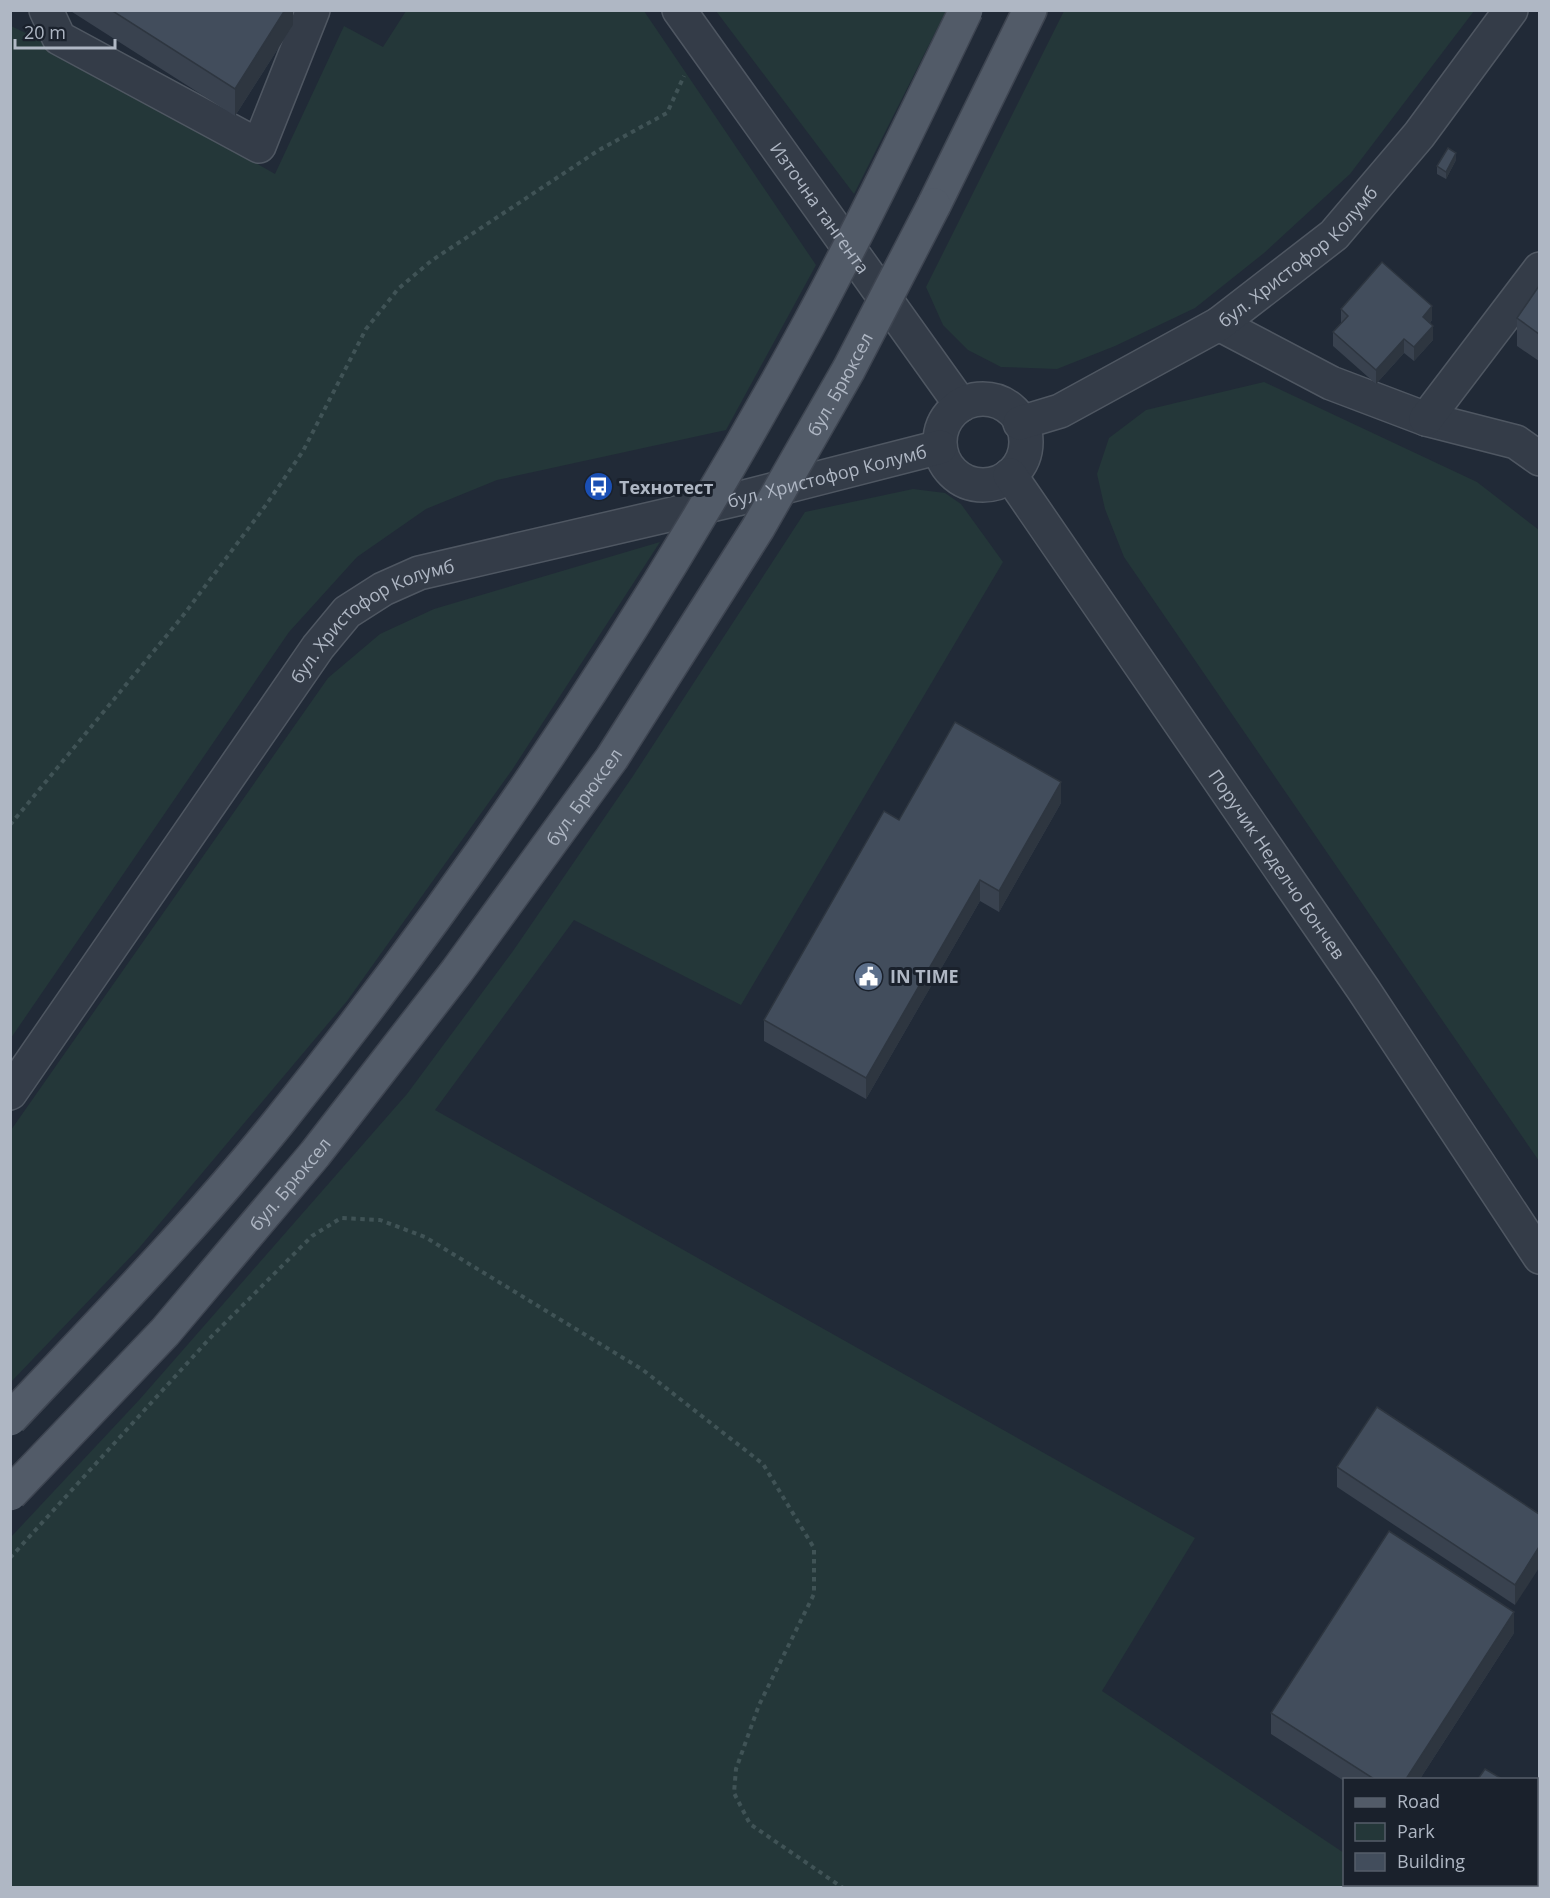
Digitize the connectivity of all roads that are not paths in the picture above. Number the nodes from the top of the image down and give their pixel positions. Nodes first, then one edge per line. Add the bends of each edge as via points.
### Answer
1 (46, 10) edge
2 (313, 10) edge
3 (966, 10) edge
4 (1030, 10) edge
5 (1511, 10) edge
6 (690, 20) edge
7 (1539, 269) edge
8 (1219, 324) junction
9 (961, 405) junction
10 (1426, 419) junction
11 (1020, 423) junction
12 (940, 447) junction
13 (1539, 459) edge
14 (1010, 475) junction
15 (10, 1093) edge
16 (1539, 1257) edge
17 (10, 1419) edge
18 (10, 1494) edge

1 - 2 street via 59,38 259,146
3 - 17 main road, bridge via 866,217 806,329 706,504 567,727 416,941 279,1120 137,1284
4 - 18 main road, бул. Брюксел, bridge via 849,369 758,528 612,758 457,971 315,1154 165,1332
5 - 8 street, бул. Христофор Колумб via 1419,135 1334,235
6 - 9 street, Източна тангента
7 - 10 street
8 - 10 street via 1331,383
8 - 11 street, бул. Христофор Колумб via 1060,411
9 - 11 street via 989,399 1009,409
9 - 12 street via 949,414 942,428
10 - 13 street via 1516,442
11 - 14 street via 1026,441 1023,456
12 - 14 street via 950,470 962,479 991,484
12 - 15 street, бул. Христофор Колумб via 419,573 383,589 347,612 311,657
14 - 16 street, Поручик Неделчо Бончев via 1370,999

